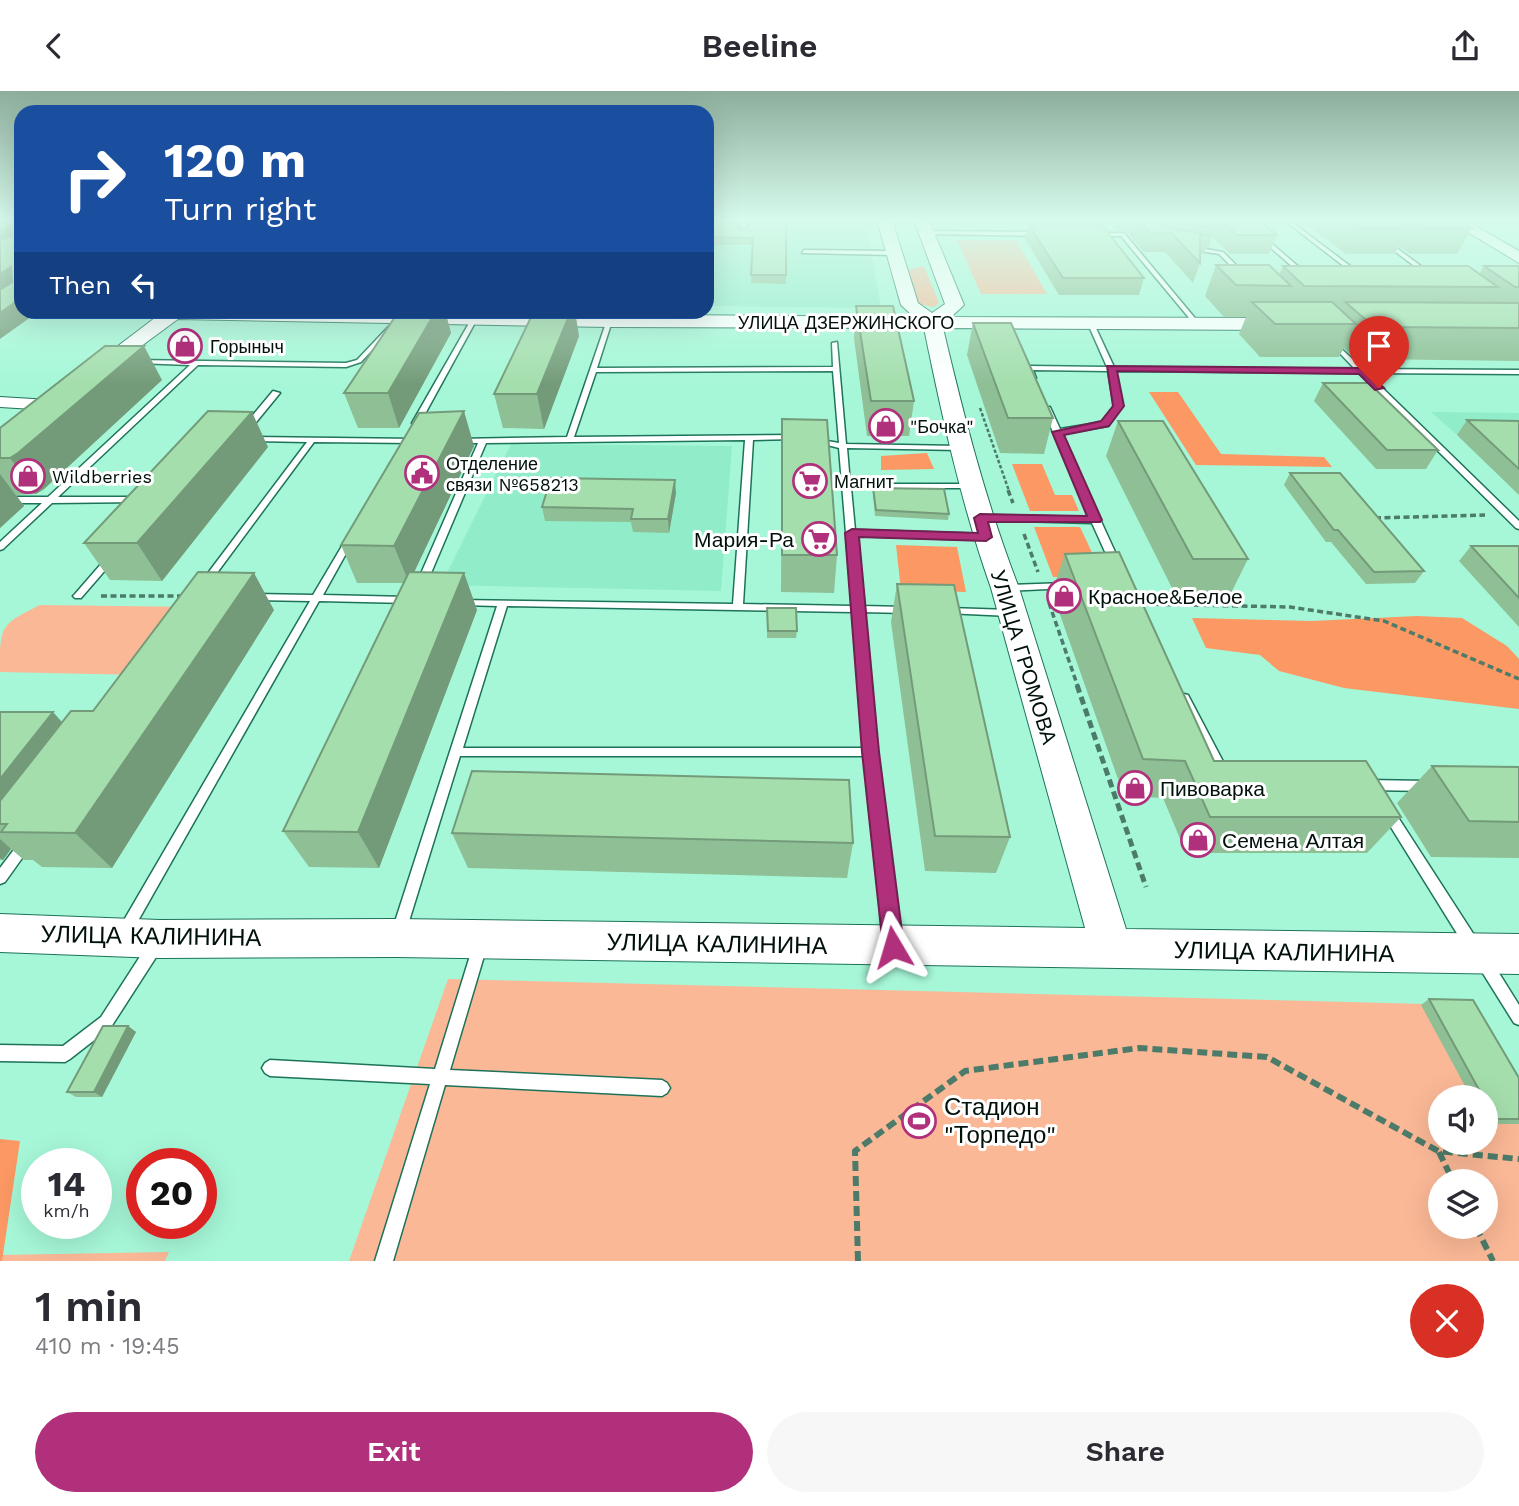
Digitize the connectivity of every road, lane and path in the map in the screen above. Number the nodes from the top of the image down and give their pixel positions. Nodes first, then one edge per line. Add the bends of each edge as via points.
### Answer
1 (899, 275) edge
2 (944, 275) edge
3 (1156, 275) edge
4 (1242, 275) edge
5 (1304, 275) edge
6 (1359, 275) edge
7 (1429, 275) edge
8 (1248, 280) edge
9 (1310, 280) edge
10 (1367, 281) edge
11 (1437, 281) edge
12 (166, 319) edge
13 (398, 319) edge
14 (474, 319) joint
15 (609, 321) junction
16 (1291, 321) edge
17 (932, 322) junction
18 (1091, 324) junction
19 (1197, 324) junction
20 (1330, 328) edge
21 (835, 343) dead end
22 (110, 360) junction
23 (195, 363) junction
24 (1111, 368) junction
25 (836, 369) junction
26 (593, 370) junction
27 (1362, 371) junction
28 (1519, 372) edge
29 (1038, 390) edge
30 (276, 393) dead end
31 (1043, 400) edge
32 (0, 402) edge
33 (50, 405) junction
34 (30, 422) edge
35 (1058, 432) junction
36 (749, 437) junction
37 (570, 439) junction
38 (312, 440) junction
39 (483, 440) junction
40 (406, 441) junction
41 (432, 441) edge
42 (444, 441) edge
43 (845, 446) junction
44 (960, 448) junction
45 (399, 453) edge
46 (848, 486) junction
47 (971, 486) junction
48 (0, 500) edge
49 (49, 500) junction
50 (149, 500) edge
51 (1507, 514) junction
52 (1374, 518) edge
53 (1095, 520) junction
54 (358, 525) edge
55 (1519, 526) edge
56 (983, 527) junction
57 (852, 533) junction
58 (0, 547) edge
59 (120, 548) edge
60 (1079, 586) edge
61 (78, 596) joint
62 (195, 596) joint
63 (235, 597) edge
64 (317, 597) junction
65 (1009, 601) junction
66 (452, 602) edge
67 (502, 603) junction
68 (1135, 604) joint
69 (738, 608) junction
70 (857, 609) junction
71 (921, 611) edge
72 (933, 611) edge
73 (1519, 679) edge
74 (1178, 685) edge
75 (454, 752) junction
76 (870, 752) junction
77 (1240, 779) edge
78 (1439, 786) edge
79 (31, 835) edge
80 (0, 878) edge
81 (0, 933) edge
82 (141, 938) junction
83 (396, 938) junction
84 (482, 940) junction
85 (893, 947) junction
86 (1112, 950) junction
87 (1478, 954) junction
88 (1519, 954) edge
89 (1519, 1018) edge
90 (0, 1053) edge
91 (270, 1068) dead end
92 (439, 1079) junction
93 (662, 1089) dead end
94 (1428, 1146) edge
95 (1478, 1155) edge
96 (1519, 1159) edge
97 (1482, 1239) edge
98 (384, 1261) edge
99 (858, 1261) edge
100 (1493, 1261) edge

1 - 17 street via 910,305
2 - 17 street via 956,305
3 - 19 lane
4 - 8 lane
5 - 9 lane
6 - 10 lane
7 - 11 lane
12 - 22 street
13 - 23 lane via 359,361 346,365
14 - 15 street, УЛИЦА ДЗЕРЖИНСКОГО
14 - 40 lane
15 - 17 street, УЛИЦА ДЗЕРЖИНСКОГО
15 - 26 lane
16 - 19 street, УЛИЦА ДЗЕРЖИНСКОГО
17 - 18 street, УЛИЦА ДЗЕРЖИНСКОГО
17 - 44 street, УЛИЦА ГРОМОВА
18 - 19 street, УЛИЦА ДЗЕРЖИНСКОГО
18 - 24 lane
20 - 27 lane
21 - 25 lane
22 - 23 lane
22 - 33 street
23 - 49 lane
24 - 27 lane
24 - 29 lane via 1029,368
24 - 35 lane via 1118,406 1105,424
25 - 26 lane
25 - 43 lane
26 - 37 lane
27 - 28 lane
27 - 51 lane
30 - 38 lane via 238,439
31 - 35 lane
32 - 33 street
33 - 34 street
35 - 53 lane
36 - 37 lane
36 - 43 lane via 795,437
36 - 69 lane
37 - 39 lane
38 - 40 lane
38 - 62 lane
39 - 42 lane
39 - 64 lane via 415,601
40 - 41 lane
40 - 45 lane
43 - 44 lane
43 - 46 lane
44 - 47 street, УЛИЦА ГРОМОВА
46 - 47 lane
46 - 57 lane
47 - 56 street, УЛИЦА ГРОМОВА
48 - 49 lane
49 - 50 lane
49 - 58 lane
51 - 52 path
51 - 55 lane
53 - 56 lane
53 - 68 lane
54 - 64 lane
56 - 57 lane
56 - 65 street, УЛИЦА ГРОМОВА
57 - 70 lane
59 - 61 lane
60 - 65 lane
61 - 62 path
63 - 64 lane
64 - 82 lane
65 - 72 lane
65 - 86 street, УЛИЦА ГРОМОВА
66 - 67 lane
67 - 69 lane
67 - 75 lane
68 - 73 path via 1290,607 1384,621
69 - 70 lane
70 - 71 lane
70 - 76 lane
74 - 77 lane via 1226,778
75 - 76 lane
75 - 83 lane
76 - 85 lane
78 - 87 lane via 1365,785
79 - 80 lane
81 - 82 street, УЛИЦА КАЛИНИНА
82 - 83 street, УЛИЦА КАЛИНИНА
82 - 90 lane via 106,1022 65,1054
83 - 84 street, УЛИЦА КАЛИНИНА
84 - 85 street, УЛИЦА КАЛИНИНА
84 - 92 lane
85 - 86 street, УЛИЦА КАЛИНИНА
86 - 87 street, УЛИЦА КАЛИНИНА
87 - 88 street, УЛИЦА КАЛИНИНА
87 - 89 lane
91 - 92 lane
92 - 93 lane
92 - 98 lane
94 - 99 path via 1267,1057 1139,1048 965,1071 855,1151
95 - 96 path
97 - 100 path

